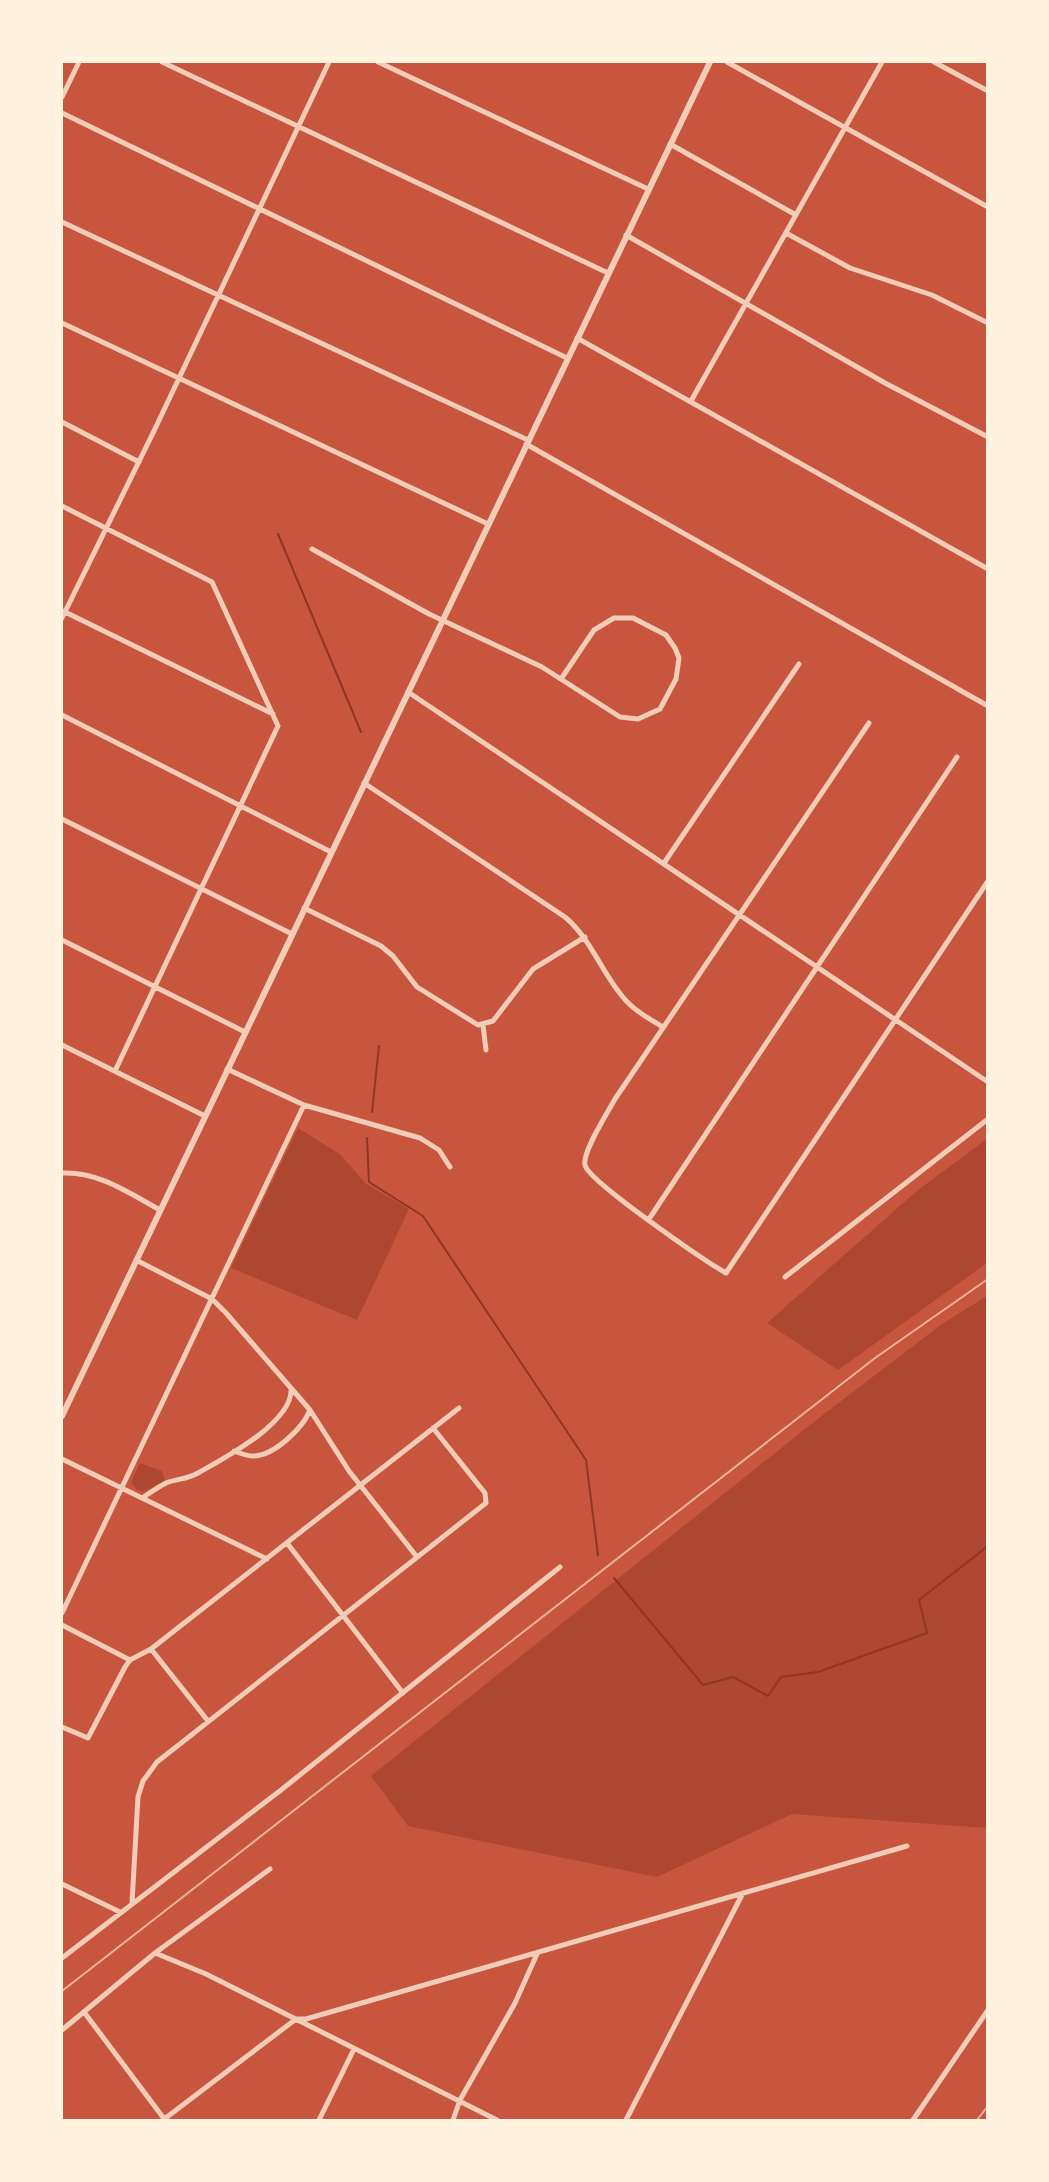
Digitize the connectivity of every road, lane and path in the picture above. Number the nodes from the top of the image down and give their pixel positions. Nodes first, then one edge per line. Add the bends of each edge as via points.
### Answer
1 (79, 62) edge
2 (162, 62) edge
3 (329, 62) edge
4 (378, 62) edge
5 (710, 62) edge
6 (727, 62) edge
7 (882, 62) edge
8 (934, 62) edge
9 (987, 91) edge
10 (62, 97) edge
11 (62, 113) edge
12 (298, 127) junction
13 (846, 127) junction
14 (670, 144) junction
15 (648, 189) junction
16 (987, 207) edge
17 (259, 209) junction
18 (796, 215) junction
19 (62, 222) edge
20 (786, 233) junction
21 (626, 235) junction
22 (608, 273) junction
23 (219, 295) junction
24 (746, 303) junction
25 (62, 323) edge
26 (987, 323) edge
27 (577, 338) junction
28 (567, 358) junction
29 (178, 378) junction
30 (691, 400) junction
31 (62, 422) edge
32 (987, 437) edge
33 (527, 442) junction
34 (139, 462) junction
35 (62, 506) edge
36 (488, 524) junction
37 (106, 529) junction
38 (312, 549) dead end
39 (987, 569) edge
40 (62, 614) edge
41 (442, 620) junction
42 (799, 664) dead end
43 (561, 679) junction
44 (408, 692) junction
45 (987, 706) edge
46 (273, 714) junction
47 (62, 715) edge
48 (869, 723) dead end
49 (957, 757) dead end
50 (364, 783) junction
51 (239, 805) junction
52 (62, 819) edge
53 (331, 852) junction
54 (663, 864) junction
55 (987, 880) edge
56 (201, 891) junction
57 (304, 908) junction
58 (740, 914) junction
59 (292, 934) junction
60 (585, 937) junction
61 (62, 940) edge
62 (818, 967) junction
63 (155, 987) junction
64 (895, 1019) junction
65 (483, 1025) junction
66 (663, 1027) junction
67 (245, 1032) junction
68 (62, 1045) edge
69 (486, 1050) dead end
70 (227, 1069) junction
71 (115, 1071) junction
72 (987, 1082) edge
73 (304, 1105) junction
74 (205, 1116) junction
75 (987, 1119) edge
76 (450, 1167) dead end
77 (62, 1173) edge
78 (160, 1210) junction
79 (649, 1219) junction
80 (136, 1260) junction
81 (785, 1277) dead end
82 (212, 1299) junction
83 (291, 1387) junction
84 (459, 1408) dead end
85 (310, 1410) junction
86 (62, 1416) edge
87 (433, 1428) junction
88 (234, 1450) junction
89 (62, 1459) edge
90 (360, 1485) junction
91 (122, 1488) junction
92 (142, 1498) junction
93 (287, 1543) junction
94 (417, 1557) junction
95 (267, 1559) junction
96 (560, 1567) dead end
97 (62, 1613) edge
98 (344, 1616) junction
99 (62, 1625) edge
100 (151, 1649) junction
101 (130, 1660) junction
102 (403, 1693) junction
103 (208, 1720) junction
104 (62, 1727) edge
105 (907, 1846) dead end
106 (270, 1869) dead end
107 (62, 1884) edge
108 (744, 1893) junction
109 (132, 1903) junction
110 (120, 1912) junction
111 (155, 1953) junction
112 (537, 1954) junction
113 (62, 1958) edge
114 (987, 2010) edge
115 (84, 2012) junction
116 (296, 2019) junction
117 (62, 2030) edge
118 (354, 2049) junction
119 (460, 2100) junction
120 (164, 2120) edge
121 (319, 2121) edge
122 (453, 2121) edge
123 (497, 2121) edge
124 (626, 2121) edge
125 (913, 2121) edge

1 - 10 street
2 - 12 street
3 - 12 street
4 - 15 street
5 - 14 street
6 - 13 street
7 - 13 street
8 - 9 street
11 - 17 street
12 - 17 street
12 - 22 street
13 - 16 street
13 - 18 street
14 - 15 street
14 - 18 street
15 - 21 street
17 - 23 street
17 - 28 street
18 - 20 street
19 - 23 street
20 - 24 street
20 - 26 street via 850,268 932,295
21 - 22 street
21 - 24 street
22 - 27 street
23 - 29 street
23 - 33 street
24 - 30 street
24 - 32 street
25 - 29 street
27 - 28 street
27 - 30 street
28 - 33 street
29 - 34 street
29 - 36 street
30 - 39 street
31 - 34 street
33 - 36 street
33 - 45 street
34 - 37 street
35 - 37 street
36 - 41 street
37 - 40 street
37 - 46 street via 212,582
38 - 41 street
40 - 46 street
41 - 43 street
41 - 44 street
42 - 54 street
43 - 43 street via 614,714 638,719 653,714 665,703 678,674 679,658 666,635 633,618 614,618 594,630
44 - 50 street
44 - 54 street
46 - 51 street via 276,731
47 - 51 street
48 - 58 street
49 - 62 street
50 - 53 street
50 - 60 street via 565,917
51 - 53 street
51 - 56 street
52 - 56 street
53 - 57 street
54 - 58 street
55 - 64 street
56 - 59 street
56 - 63 street
57 - 59 street
57 - 65 street via 381,946 417,987 474,1024
58 - 62 street
58 - 66 street
59 - 67 street
60 - 65 street via 533,969 493,1021
60 - 66 street via 623,998
61 - 63 street
62 - 64 street
62 - 79 street
63 - 67 street
63 - 71 street
64 - 72 street
64 - 79 street via 726,1273
65 - 69 street
66 - 79 street via 615,1099 586,1155 585,1167 600,1184
67 - 70 street
68 - 71 street
70 - 73 street
70 - 74 street
71 - 74 street
73 - 76 street via 420,1138 439,1150
73 - 82 street
74 - 78 street
75 - 81 street
77 - 78 street via 79,1173 105,1181
78 - 80 street
80 - 82 street
80 - 86 street
82 - 83 street
82 - 91 street
83 - 85 street
83 - 88 street via 291,1396 273,1424 256,1439
84 - 87 street
85 - 88 street via 306,1420 268,1452 253,1456
85 - 90 street
87 - 90 street
87 - 94 street via 484,1493 486,1503
88 - 92 street via 195,1475 166,1484
89 - 91 street
90 - 93 street
90 - 94 street
91 - 92 street
91 - 97 street
92 - 95 street
93 - 95 street
93 - 98 street
94 - 98 street
95 - 100 street
96 - 102 street
98 - 102 street
98 - 103 street
99 - 101 street
100 - 101 street
100 - 103 street
101 - 104 street via 88,1738
102 - 109 street
103 - 109 street via 157,1762 139,1789
105 - 108 street
106 - 111 street
107 - 110 street
108 - 112 street
108 - 124 street
109 - 110 street
110 - 113 street
111 - 115 street
111 - 116 street
112 - 116 street
112 - 119 street via 515,2003
114 - 125 street
115 - 117 street
115 - 120 street
116 - 118 street
116 - 120 street
118 - 119 street
118 - 121 street
119 - 122 street
119 - 123 street

